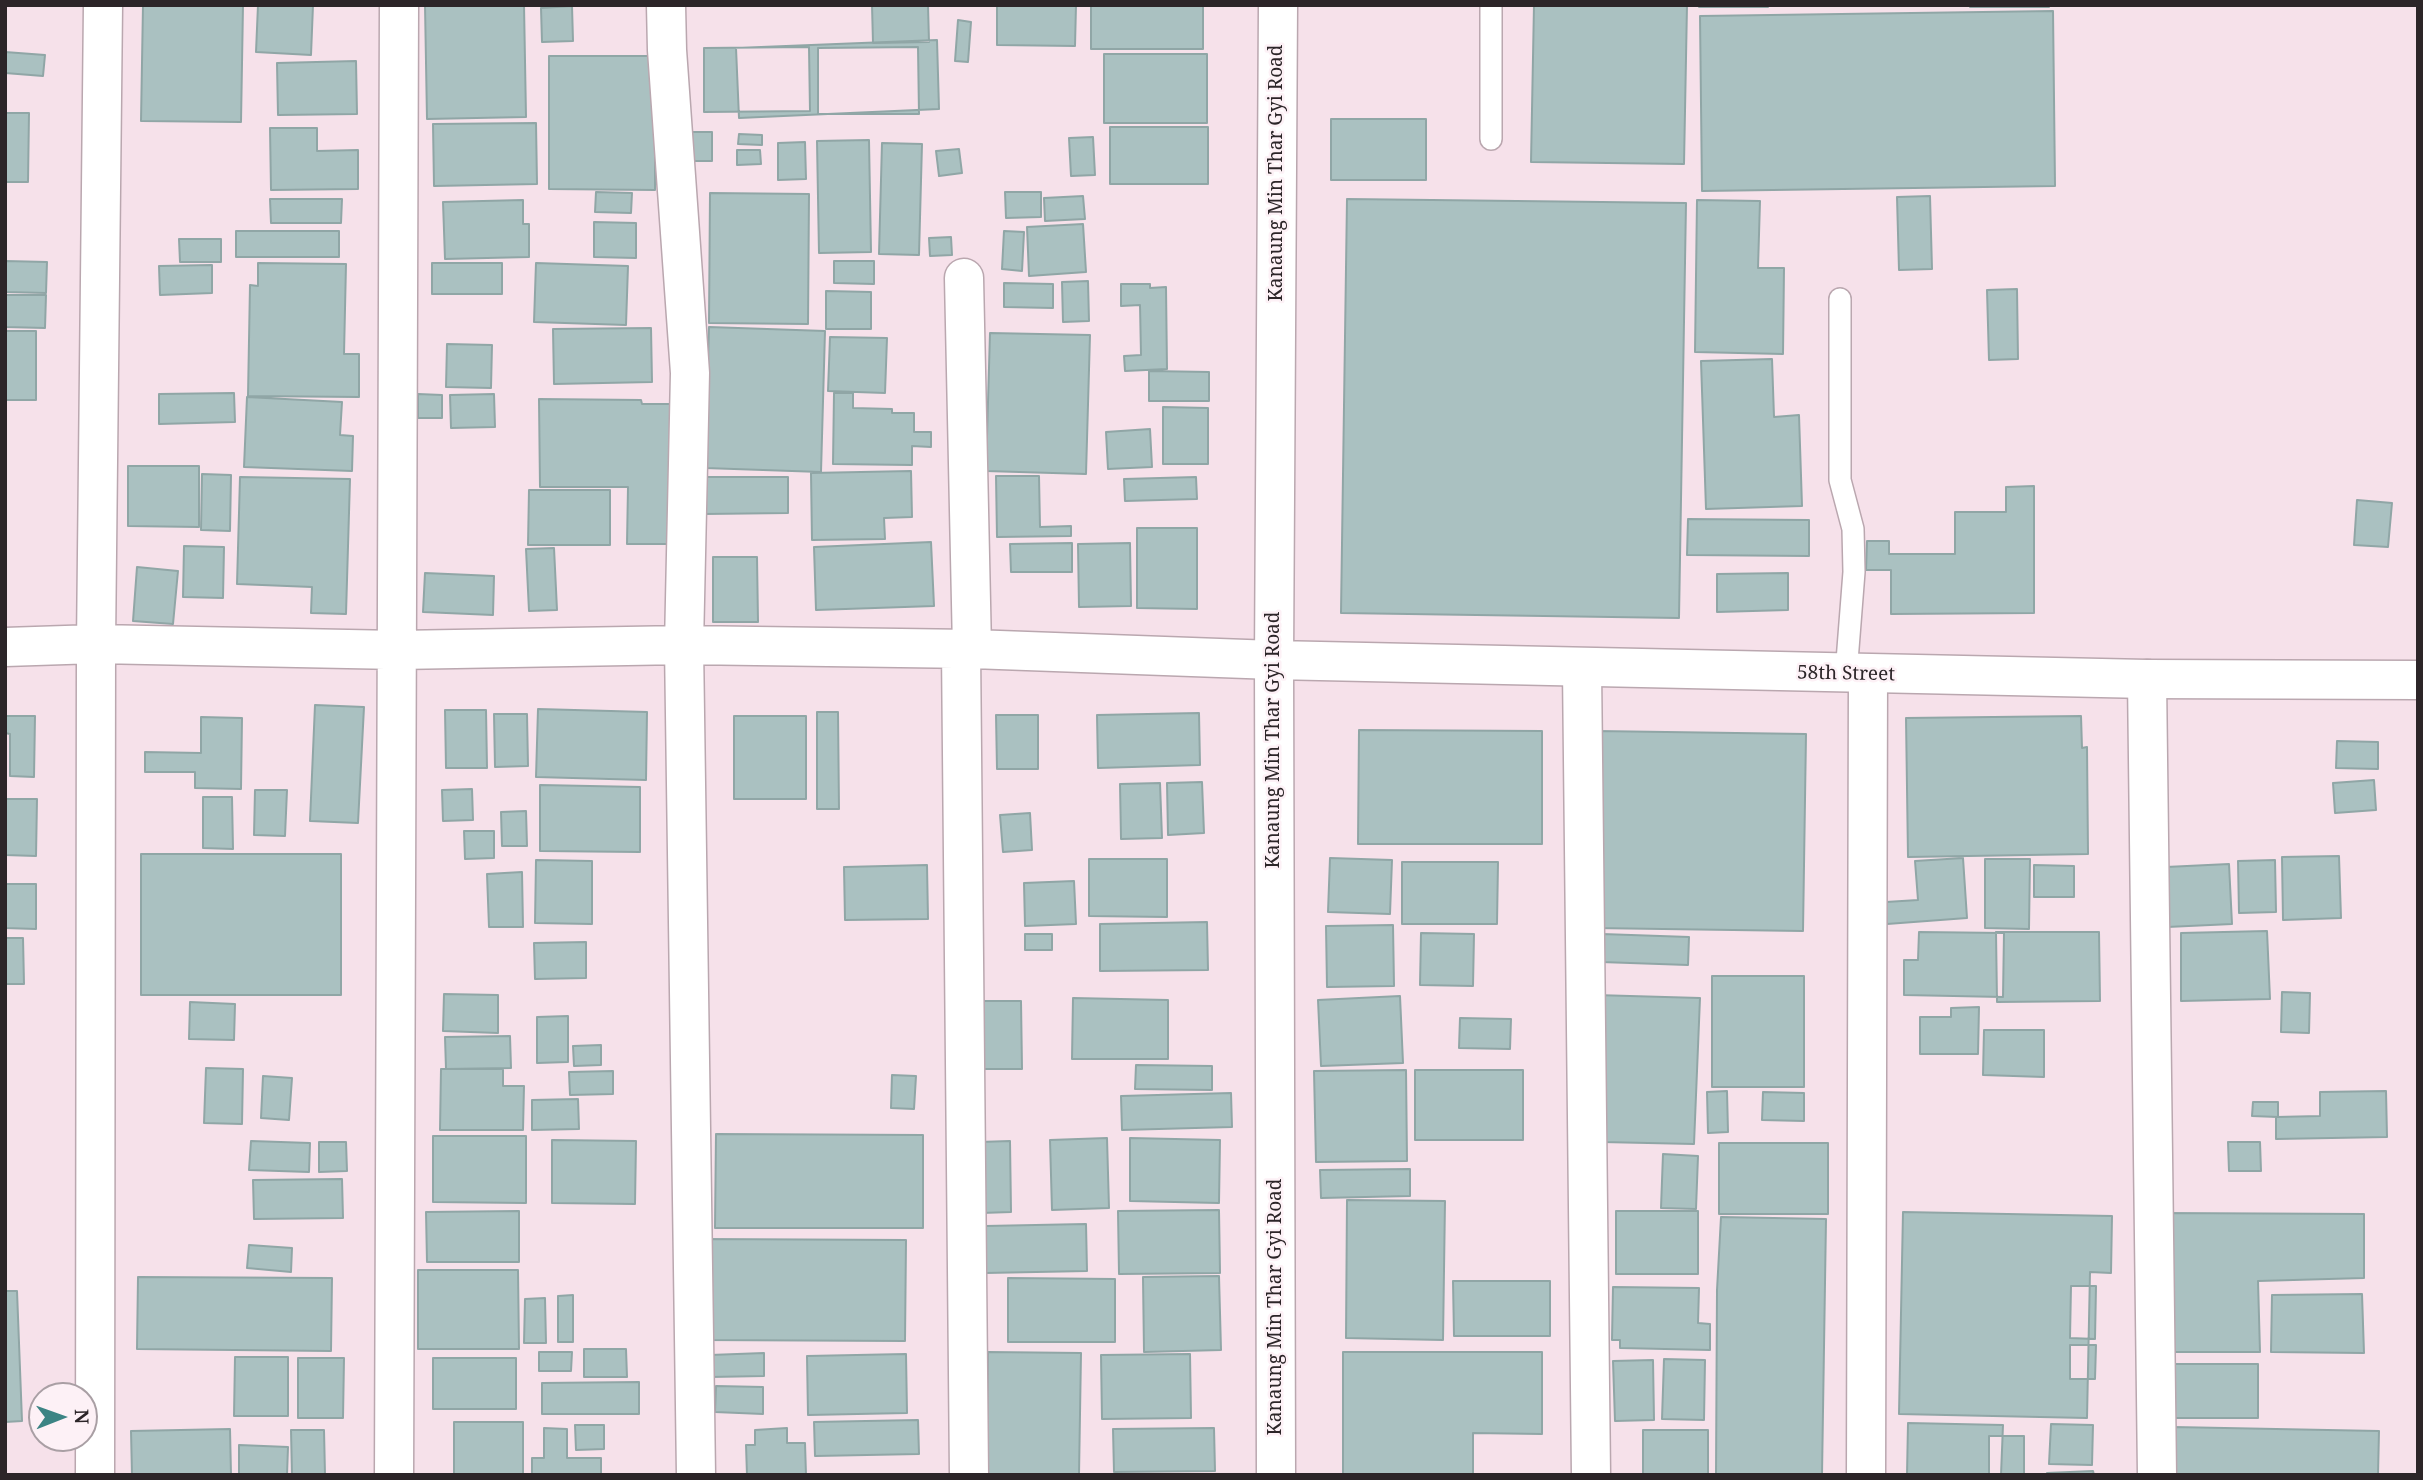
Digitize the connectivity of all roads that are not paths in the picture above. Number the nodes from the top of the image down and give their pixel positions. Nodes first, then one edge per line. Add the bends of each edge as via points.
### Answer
1 (103, 5) edge
2 (399, 5) edge
3 (666, 5) edge
4 (1278, 5) edge
5 (1491, 5) edge
6 (1491, 139) dead end
7 (964, 278) dead end
8 (1840, 299) dead end
9 (96, 644) junction
10 (684, 645) junction
11 (5, 647) edge
12 (966, 649) junction
13 (398, 650) junction
14 (1274, 660) junction
15 (1582, 669) junction
16 (1857, 674) junction
17 (2147, 680) junction
18 (2418, 680) edge
19 (95, 1475) edge
20 (394, 1475) edge
21 (696, 1475) edge
22 (970, 1475) edge
23 (1276, 1475) edge
24 (1591, 1475) edge
25 (1866, 1475) edge
26 (2157, 1475) edge

1 - 9 street
2 - 13 street
3 - 10 street via 690,373
4 - 14 street, Kanaung Min Thar Gyi Road
5 - 6 lane
7 - 12 street
8 - 16 lane via 1840,481 1853,529
9 - 11 street, 58th Street
9 - 13 street, 58th Street
9 - 19 street
10 - 12 street, 58th Street
10 - 13 street, 58th Street
10 - 21 street
12 - 14 street, 58th Street
12 - 22 street
13 - 20 street
14 - 15 street, 58th Street
14 - 23 street, Kanaung Min Thar Gyi Road
15 - 16 street, 58th Street
15 - 24 street
16 - 17 street, 58th Street
16 - 25 street
17 - 18 street, 58th Street
17 - 26 street

